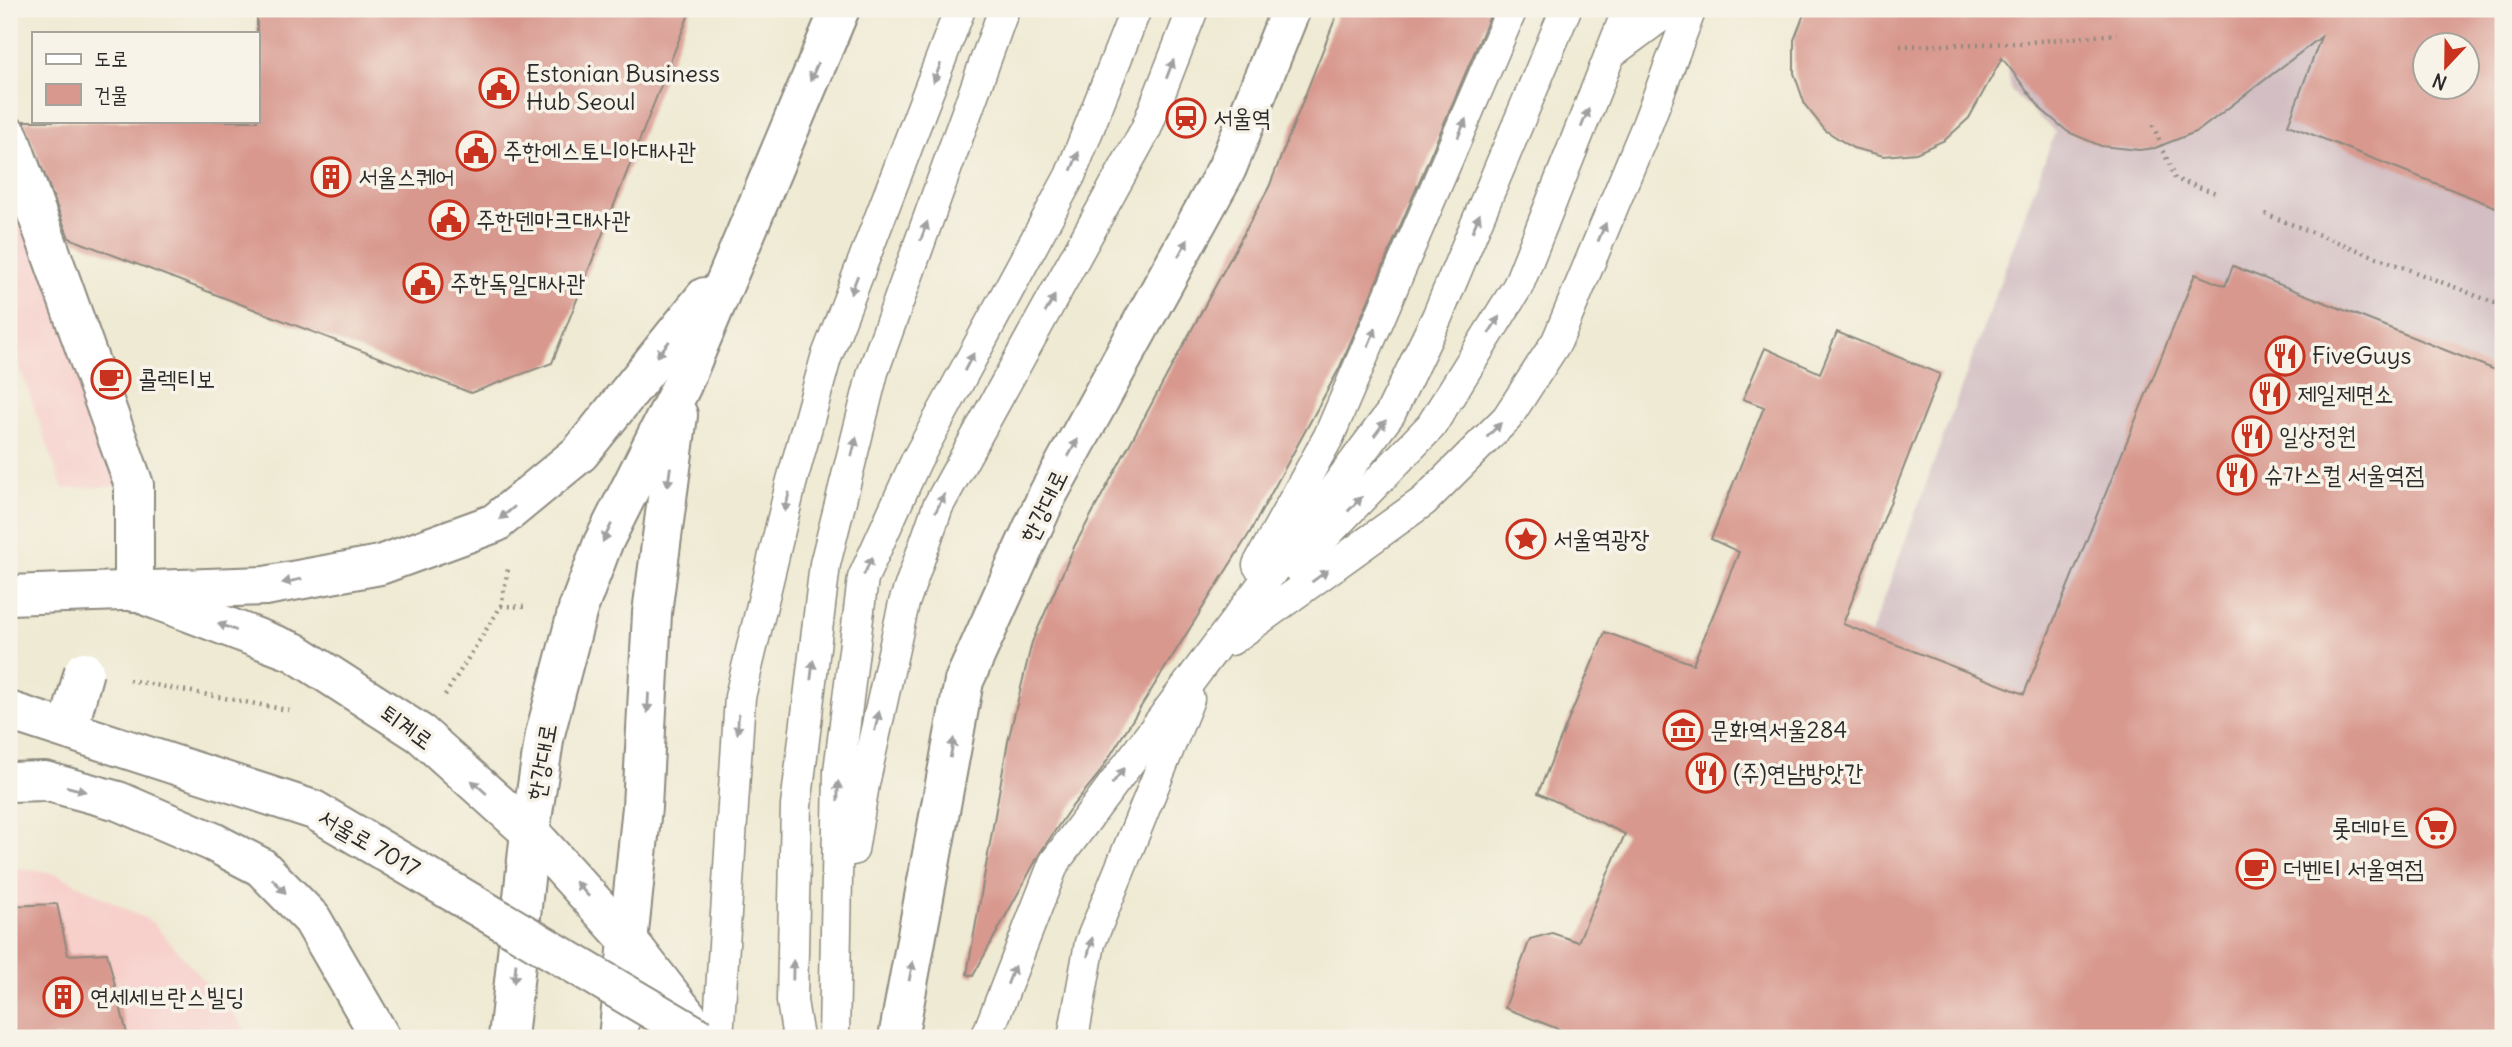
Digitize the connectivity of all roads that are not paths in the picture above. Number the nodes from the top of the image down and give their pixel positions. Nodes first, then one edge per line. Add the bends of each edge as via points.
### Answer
1 (840, 9) edge
2 (960, 9) edge
3 (1004, 9) edge
4 (1136, 9) edge
5 (1194, 9) edge
6 (1291, 9) edge
7 (1513, 9) edge
8 (1566, 9) edge
9 (1628, 9) edge
10 (1671, 9) edge
11 (1691, 9) edge
12 (1610, 54) junction
13 (9, 136) edge
14 (737, 258) junction
15 (682, 385) junction
16 (134, 592) junction
17 (9, 595) edge
18 (1205, 659) junction
19 (84, 671) road end
20 (9, 712) edge
21 (68, 730) junction
22 (9, 782) edge
23 (530, 832) junction
24 (628, 940) junction
25 (835, 957) junction
26 (381, 1038) edge
27 (508, 1038) edge
28 (618, 1038) edge
29 (702, 1038) edge
30 (718, 1038) edge
31 (797, 1038) edge
32 (834, 1038) edge
33 (898, 1038) edge
34 (986, 1038) edge
35 (1073, 1038) edge

1 -> 14 main road, 한강대로
2 -> 30 lane via 826,358 740,697
31 -> 3 lane via 792,1002 796,806 825,564 873,372
25 -> 4 lane via 839,771 863,578 916,461 1070,176
25 -> 5 lane via 863,784 901,616 937,506 1146,129
33 -> 6 main road, 한강대로 via 964,681 1048,494 1227,169
18 -> 7 lane via 1329,436
18 -> 8 lane via 1390,414 1437,317
9 - 12 lane
10 - 12 lane
18 -> 11 lane via 1424,501 1507,418 1557,341
18 -> 12 lane via 1431,426 1518,286
13 - 16 main road via 134,485
14 - 15 main road, 한강대로
14 -> 16 main road via 580,453 495,523 355,570 265,586
15 -> 23 main road, 한강대로 via 603,542 578,609 545,734
15 -> 24 main road, 한강대로 via 653,614 642,807
16 - 17 main road, 퇴계로
23 -> 16 main road, 퇴계로 via 421,734 294,652
34 -> 18 lane via 1054,863
35 -> 18 lane via 1090,943
19 - 21 main road, bridge
20 - 21 main road, 서울로 7017, bridge
21 - 29 main road, 서울로 7017, bridge via 314,810
22 -> 26 main road via 45,781 118,801 261,867 312,919
24 -> 23 main road, 퇴계로
23 -> 27 main road, 한강대로
24 - 28 main road, 한강대로
24 - 29 main road, 퇴계로
25 - 32 lane

